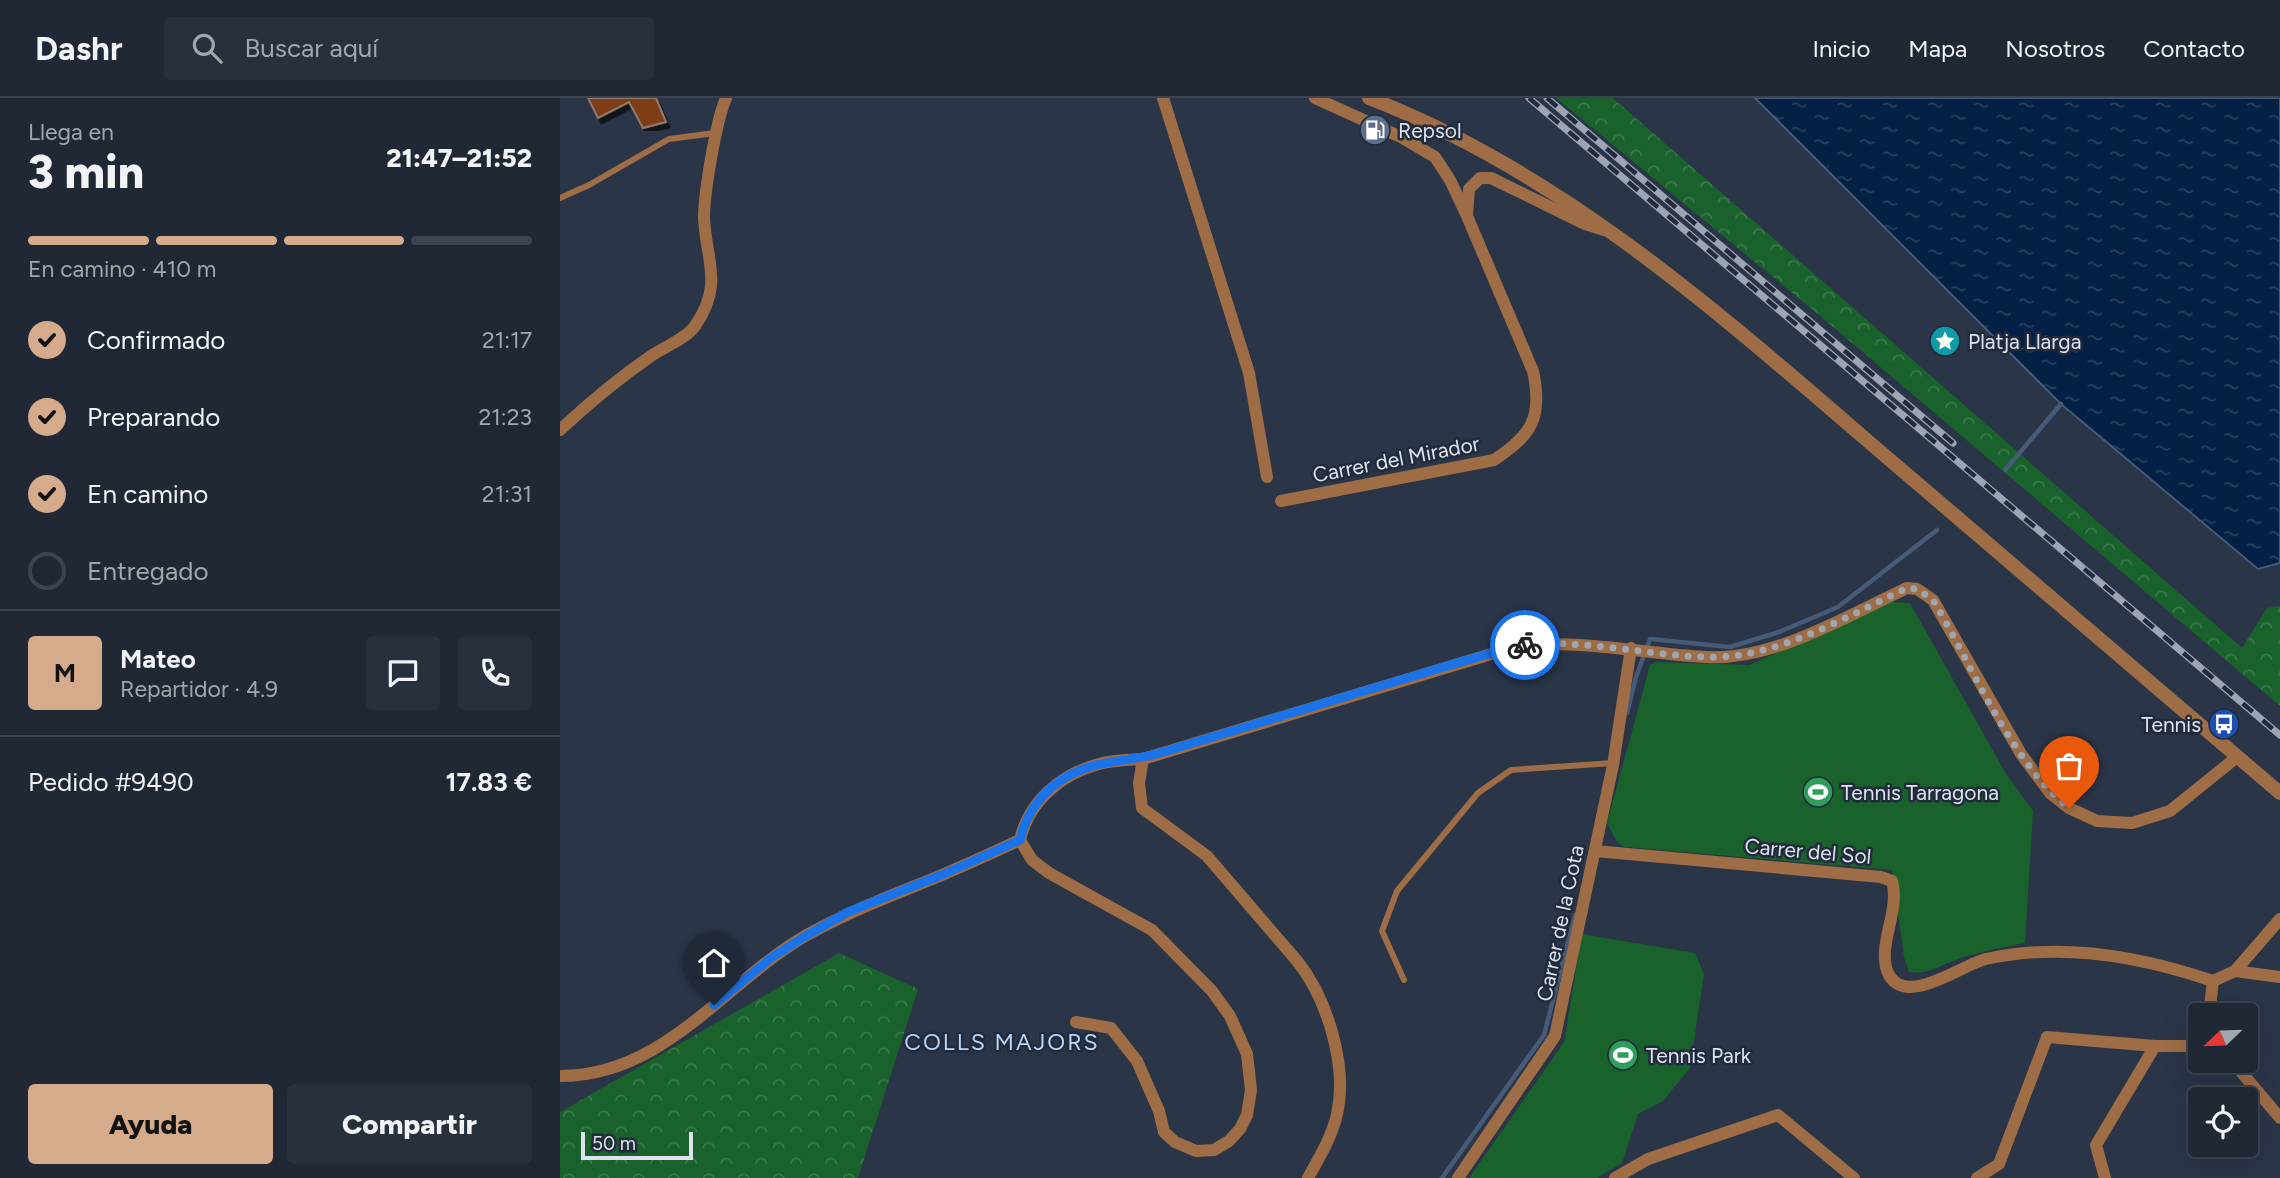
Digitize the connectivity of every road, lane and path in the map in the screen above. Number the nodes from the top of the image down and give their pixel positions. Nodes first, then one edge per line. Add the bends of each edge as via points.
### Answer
1 (726, 98) edge
2 (1163, 98) edge
3 (1315, 98) edge
4 (1369, 98) edge
5 (717, 133) junction
6 (560, 198) edge
7 (1467, 216) junction
8 (1612, 232) junction
9 (560, 430) edge
10 (1267, 477) dead end
11 (1281, 501) dead end
12 (1634, 648) junction
13 (2237, 757) junction
14 (1143, 759) junction
15 (1613, 764) junction
16 (2280, 793) edge
17 (1020, 840) junction
18 (1595, 851) junction
19 (2280, 919) edge
20 (2235, 971) junction
21 (2280, 977) edge
22 (1404, 980) dead end
23 (2213, 981) junction
24 (2210, 1003) edge
25 (1076, 1022) dead end
26 (2155, 1046) junction
27 (2188, 1046) edge
28 (2242, 1073) edge
29 (560, 1076) edge
30 (2280, 1118) edge
31 (1308, 1178) edge
32 (1458, 1178) edge
33 (1615, 1178) edge
34 (1854, 1178) edge
35 (1978, 1178) edge
36 (2105, 1178) edge

1 - 5 street
2 - 10 street via 1249,373
3 - 7 street, Carrer del Mirador via 1435,157
4 - 8 street via 1474,145
5 - 6 lane via 669,139
5 - 9 street via 704,219 713,279 706,306 694,328 590,402
7 - 8 street via 1469,189 1480,178 1491,178 1585,224
7 - 11 street, Carrer del Mirador via 1533,371 1538,393 1534,420 1519,444 1494,460
8 - 13 street via 1685,286
12 - 13 street via 1706,657 1768,648 1907,588 1917,589 1933,600 2021,754 2050,793 2069,808 2097,821 2132,823 2170,811
12 - 14 street via 1553,643 1508,649
12 - 15 street, Carrer de la Cota
13 - 16 street
14 - 17 street via 1101,763 1057,783 1031,810
14 - 31 street via 1139,783 1142,808 1207,856 1298,962 1322,999 1335,1045 1337,1113
15 - 18 street, Carrer de la Cota
15 - 22 lane via 1511,770 1478,793 1397,891 1382,931
17 - 25 street via 1032,860 1049,873 1152,930 1212,991 1248,1054 1251,1090 1240,1129 1214,1150 1196,1151 1175,1142 1164,1132 1137,1061 1111,1028
17 - 29 street via 848,912 804,937 642,1058 582,1076
18 - 23 street, Carrer del Sol via 1892,881 1896,894 1884,958 1889,975 1906,987 1918,988 1983,960 2028,952 2087,951 2178,969
18 - 32 street, Carrer de la Cota via 1555,1036
19 - 20 street
20 - 21 street
20 - 23 street
23 - 24 street
26 - 27 street
26 - 35 street via 2047,1037 1999,1164
26 - 36 street via 2096,1145
28 - 30 street
33 - 34 street via 1648,1159 1778,1115

